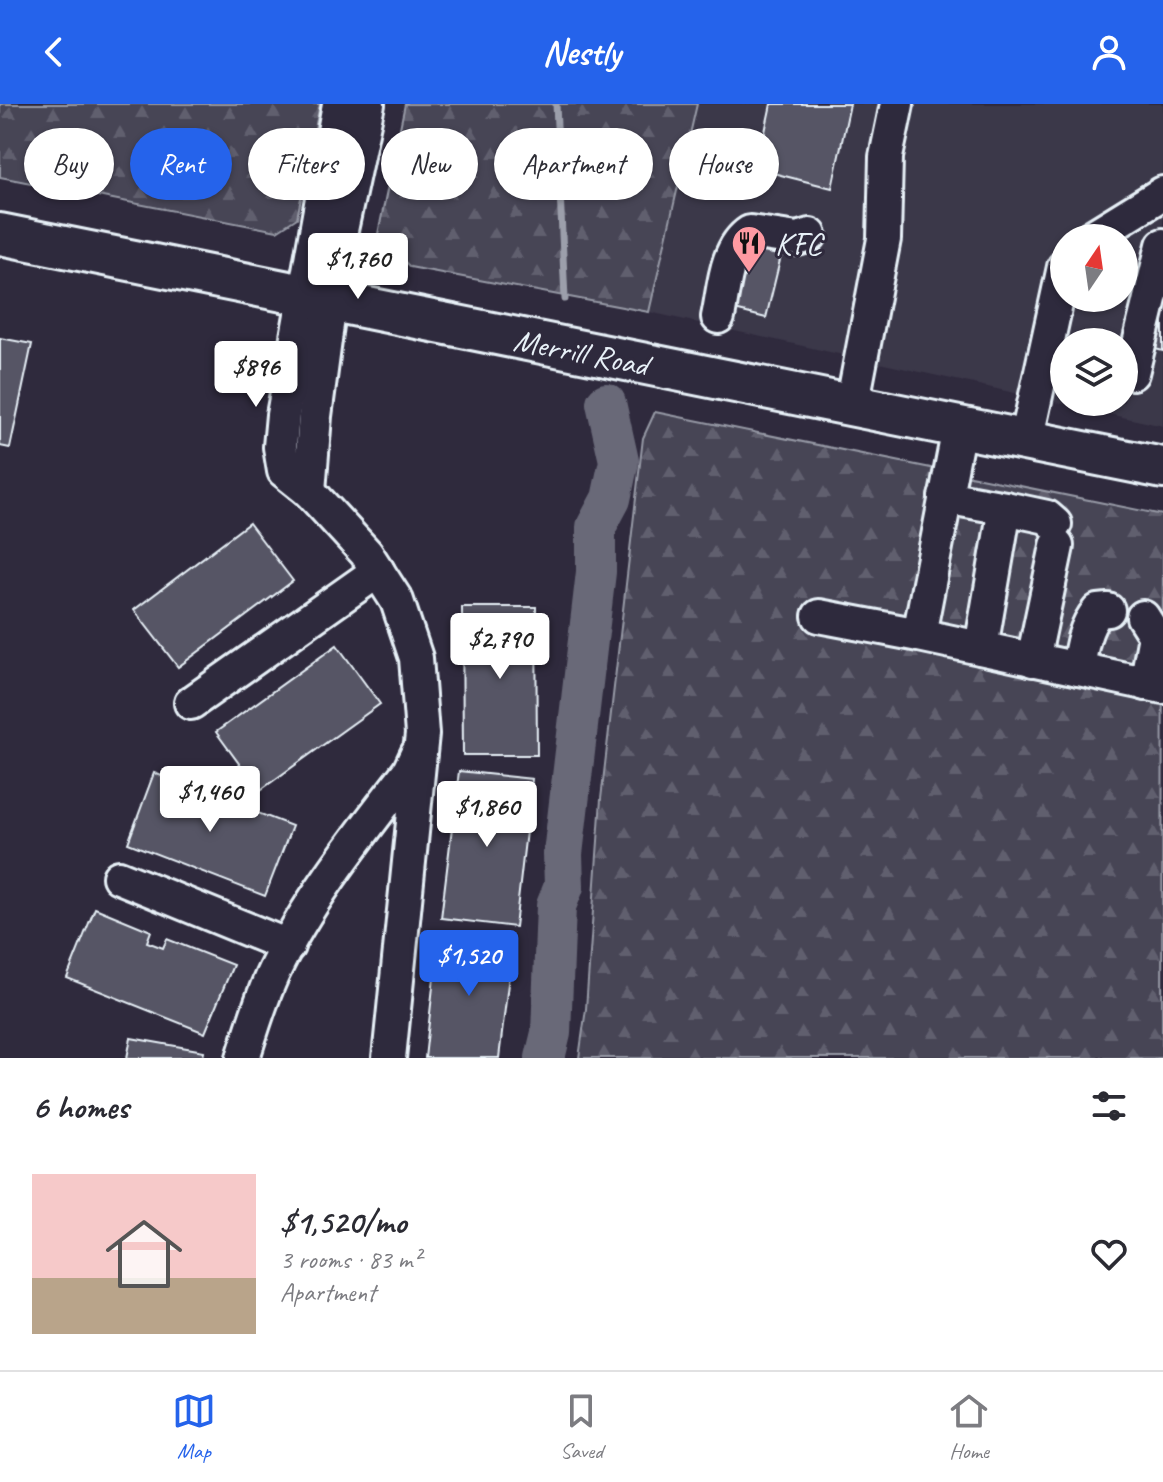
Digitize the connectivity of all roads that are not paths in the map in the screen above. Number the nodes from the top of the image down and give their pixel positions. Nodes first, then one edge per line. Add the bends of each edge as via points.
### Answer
1 (339, 104) edge
2 (368, 104) edge
3 (897, 104) edge
4 (1163, 193) edge
5 (1113, 224) edge
6 (0, 234) edge
7 (810, 235) dead end
8 (1163, 245) edge
9 (318, 299) junction
10 (1054, 312) edge
11 (718, 317) dead end
12 (1138, 348) edge
13 (852, 406) junction
14 (959, 428) junction
15 (1026, 441) junction
16 (1163, 468) edge
17 (945, 497) junction
18 (1005, 508) junction
19 (378, 571) junction
20 (1108, 610) dead end
21 (819, 616) dead end
22 (1143, 617) dead end
23 (919, 635) junction
24 (981, 648) junction
25 (1033, 660) junction
26 (1078, 669) junction
27 (1155, 686) edge
28 (191, 703) dead end
29 (421, 744) junction
30 (119, 877) dead end
31 (288, 946) junction
32 (243, 1058) edge
33 (389, 1058) edge

1 - 9 street
2 - 9 street via 337,249
3 - 13 street via 886,157 884,239
4 - 5 street
6 - 9 main road, Merrill Road
7 - 11 street via 797,239 750,232 740,238
8 - 12 street
9 - 13 main road, Merrill Road
9 - 19 street via 283,415 284,471 309,491
10 - 15 street
13 - 14 main road, Merrill Road
14 - 15 main road, Merrill Road
14 - 17 street
15 - 16 main road, Merrill Road
17 - 18 street
17 - 23 street
18 - 24 street
18 - 25 street via 1047,517 1056,535
19 - 28 street
19 - 29 street via 397,601 416,658
20 - 26 street via 1098,611 1092,619
21 - 23 street
22 - 27 street via 1155,636
23 - 24 street
24 - 25 street
25 - 26 street
26 - 27 street
29 - 31 street via 409,771 337,867
29 - 33 street
30 - 31 street
31 - 32 street via 273,972

